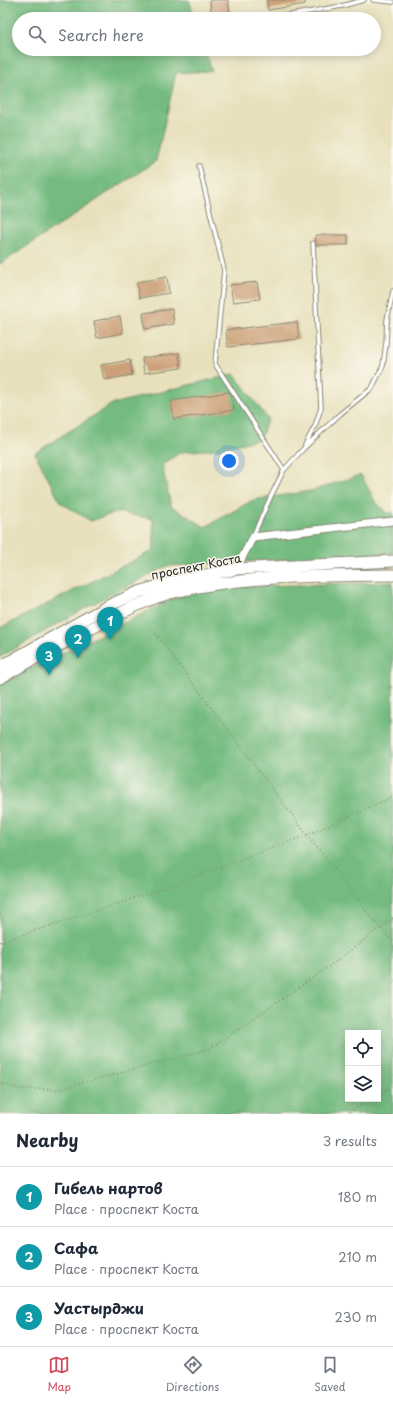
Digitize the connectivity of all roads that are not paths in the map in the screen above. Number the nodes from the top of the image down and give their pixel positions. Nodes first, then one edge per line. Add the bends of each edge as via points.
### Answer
1 (364, 0) edge
2 (373, 0) edge
3 (393, 2) edge
4 (308, 12) edge
5 (199, 166) dead end
6 (313, 243) dead end
7 (393, 291) edge
8 (304, 448) junction
9 (284, 470) junction
10 (393, 521) edge
11 (253, 537) junction
12 (393, 561) edge
13 (236, 569) junction
14 (393, 575) edge
15 (0, 667) edge
16 (0, 678) edge

1 - 4 lane
2 - 3 lane
5 - 9 lane via 224,270 215,364
6 - 8 lane via 320,408 315,426
7 - 8 lane via 386,320 383,366 372,388
8 - 9 lane
9 - 11 lane
10 - 11 street
11 - 13 street
12 - 13 main road, проспект Коста
13 - 15 main road, проспект Коста via 172,582 139,592 108,606
14 - 16 main road, проспект Коста via 270,578 232,581 178,591 135,606

